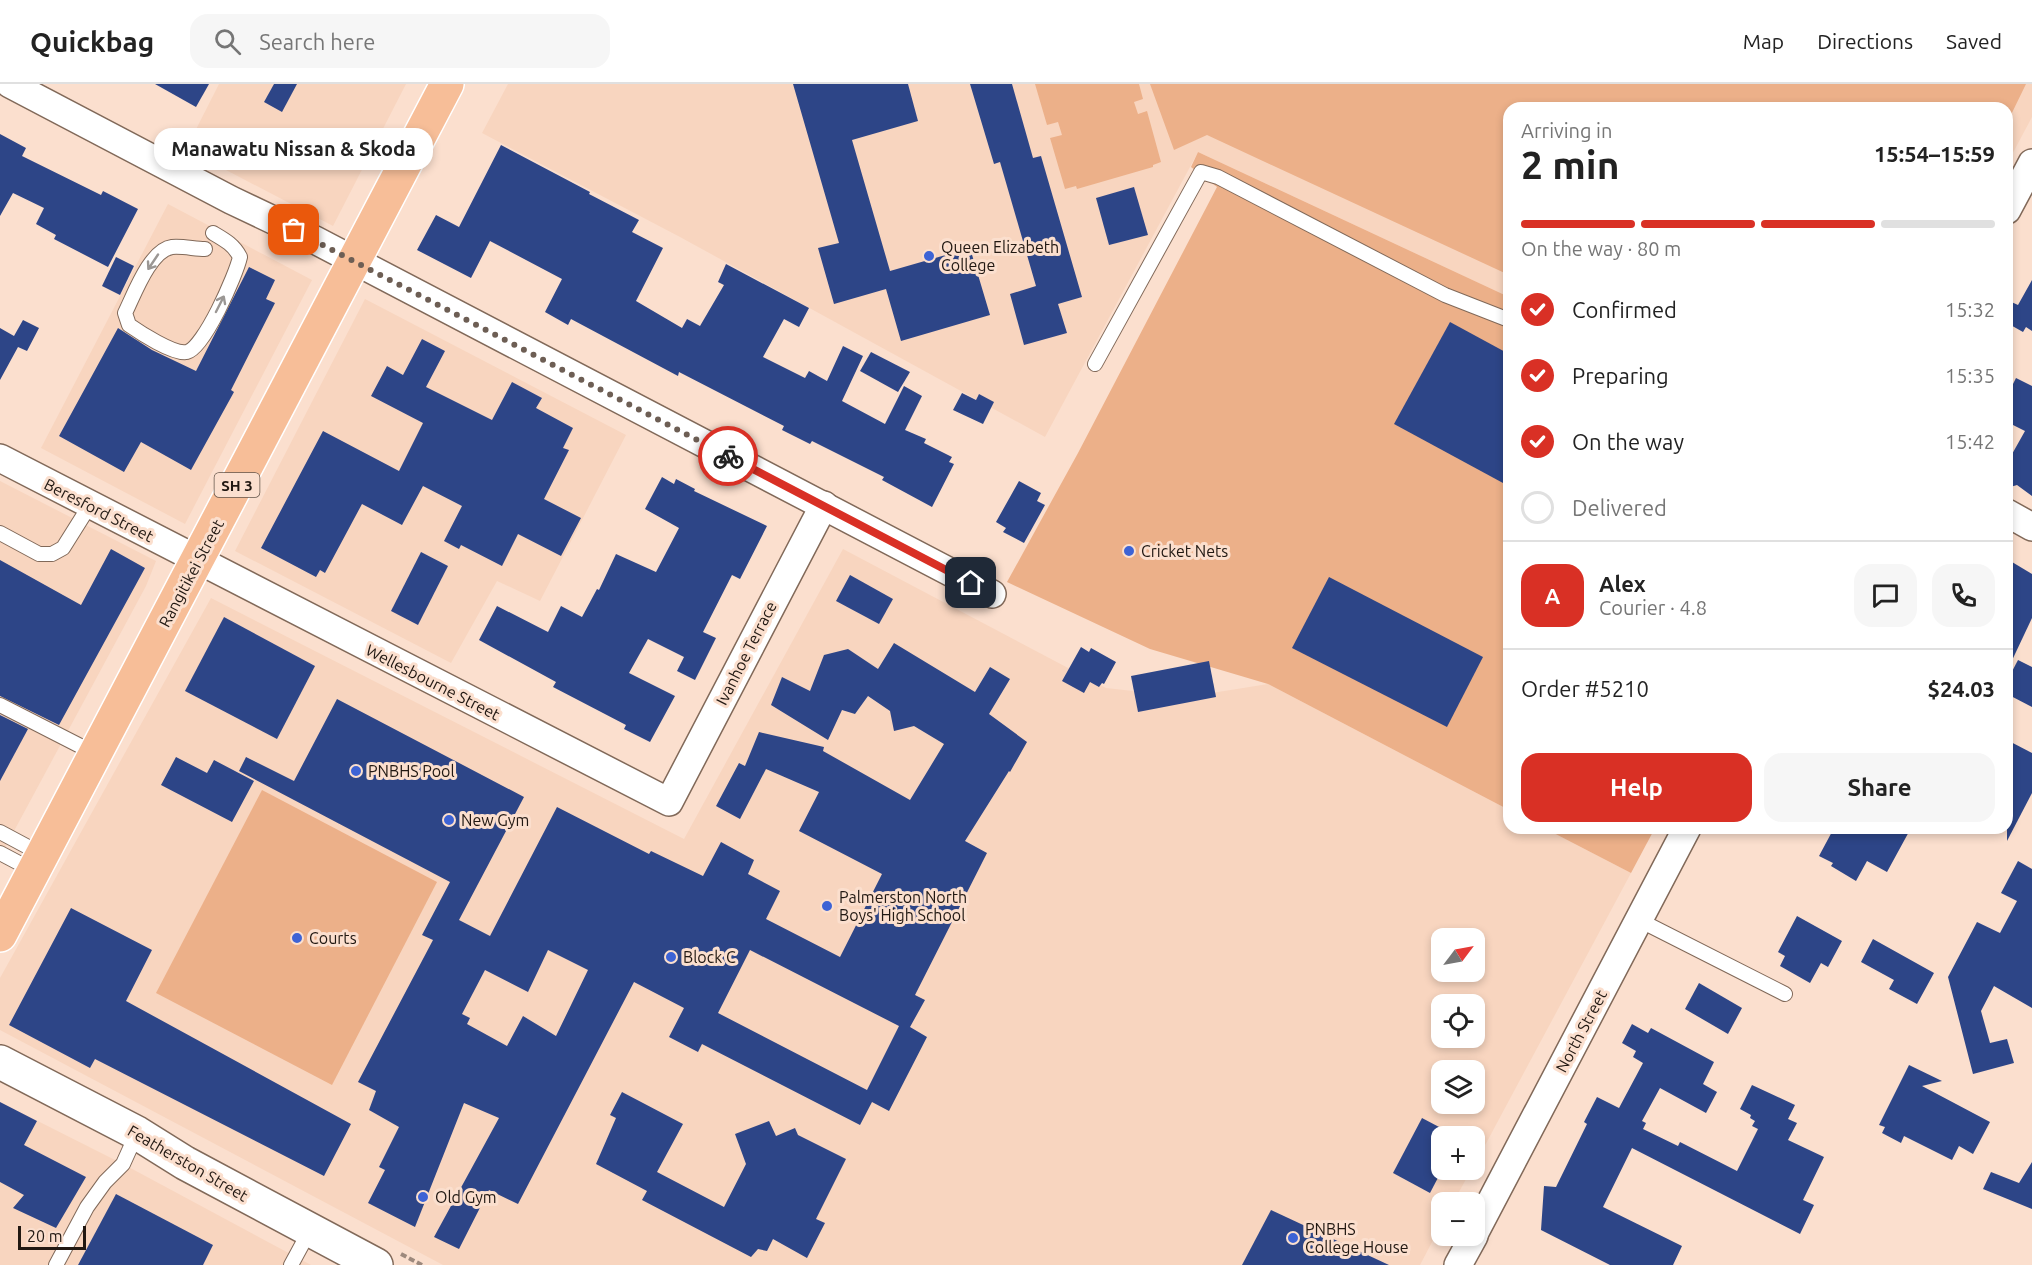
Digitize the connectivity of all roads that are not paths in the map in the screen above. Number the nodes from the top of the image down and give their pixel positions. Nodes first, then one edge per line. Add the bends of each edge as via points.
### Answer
1 (10, 84) edge
2 (447, 84) edge
3 (2032, 163) edge
4 (2013, 199) edge
5 (213, 233) dead end
6 (205, 249) dead end
7 (354, 261) junction
8 (1503, 318) edge
9 (1095, 364) dead end
10 (0, 458) edge
11 (90, 505) junction
12 (824, 505) junction
13 (2013, 516) edge
14 (2032, 527) edge
15 (0, 533) edge
16 (198, 561) junction
17 (992, 594) dead end
18 (0, 705) edge
19 (96, 754) junction
20 (669, 802) joint
21 (0, 832) edge
22 (1684, 834) edge
23 (0, 853) edge
24 (38, 863) junction
25 (1639, 920) junction
26 (3, 922) edge
27 (1785, 994) dead end
28 (0, 1062) edge
29 (137, 1133) junction
30 (1485, 1214) edge
31 (310, 1230) junction
32 (1468, 1246) edge
33 (57, 1265) edge
34 (291, 1265) edge
35 (376, 1265) edge
36 (1458, 1265) edge

1 - 7 street
2 - 7 highway, Rangitikei Street / SH 3
3 - 4 street
6 -> 5 lane via 171,247 157,254 125,314 129,325 176,351 187,352 196,345 238,269 240,256 227,240
7 - 12 street
7 - 16 highway, Rangitikei Street / SH 3
8 - 9 lane via 1445,295 1218,177 1201,172
10 - 11 street, Beresford Street
11 - 15 lane via 63,548 52,554 39,554
11 - 16 street, Beresford Street
12 - 17 street
12 - 20 street, Ivanhoe Terrace
13 - 14 street
16 - 19 highway, Rangitikei Street / SH 3
16 - 20 street, Wellesbourne Street
18 - 19 lane
19 - 24 highway, Rangitikei Street / SH 3
21 - 24 lane
22 - 25 street, North Street
23 - 24 lane
24 - 26 highway, Rangitikei Street / SH 3
25 - 27 lane
25 - 30 street, North Street
28 - 29 main road, Featherston Street
29 - 31 main road, Featherston Street
29 - 33 lane via 123,1164 87,1207
31 - 34 lane
31 - 35 main road, Featherston Street
32 - 36 street, North Street

